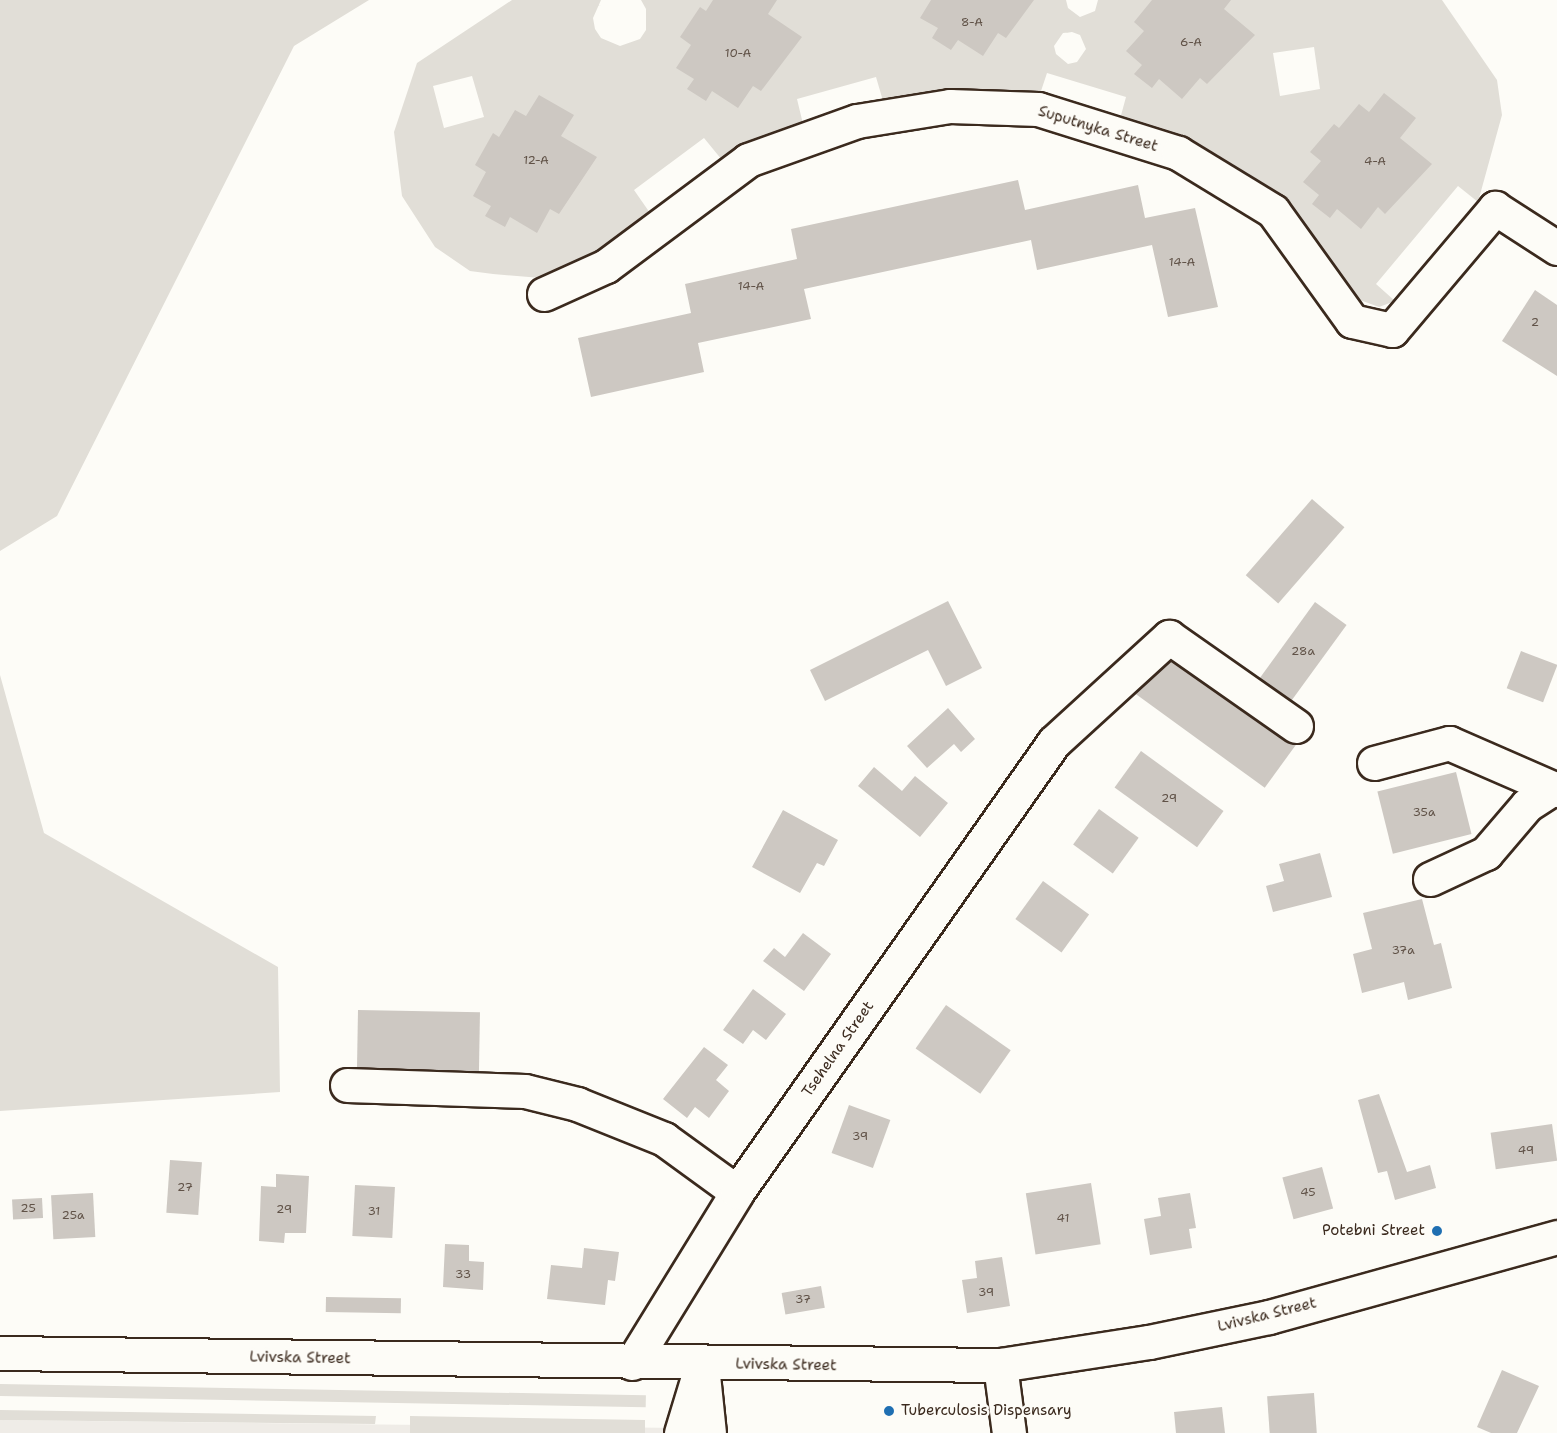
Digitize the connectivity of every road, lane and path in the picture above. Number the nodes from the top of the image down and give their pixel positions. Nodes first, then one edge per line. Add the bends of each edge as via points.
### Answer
1 (1557, 248) edge
2 (544, 294) dead end
3 (1296, 726) dead end
4 (1374, 764) dead end
5 (1555, 789) edge
6 (1430, 879) dead end
7 (347, 1085) dead end
8 (737, 1192) junction
9 (1557, 1237) edge
10 (0, 1353) edge
11 (632, 1363) junction
12 (702, 1364) junction
13 (999, 1365) junction
14 (681, 1433) edge
15 (709, 1433) edge
16 (1009, 1433) edge

1 - 2 street, Suputnyka Street via 1494,207 1392,330 1352,321 1273,211 1178,153 1038,110 950,106 856,121 748,160 606,266
3 - 8 street, Tsehelna Street via 1169,637 1054,742
4 - 5 street via 1449,743
5 - 6 street via 1527,805 1486,854
7 - 8 street via 525,1091 577,1104 664,1139
8 - 11 street, Tsehelna Street
9 - 13 street, Lvivska Street via 1269,1317 1149,1342
10 - 11 street, Lvivska Street
11 - 12 street, Lvivska Street
12 - 13 street, Lvivska Street
12 - 14 street
12 - 15 street
13 - 16 street

